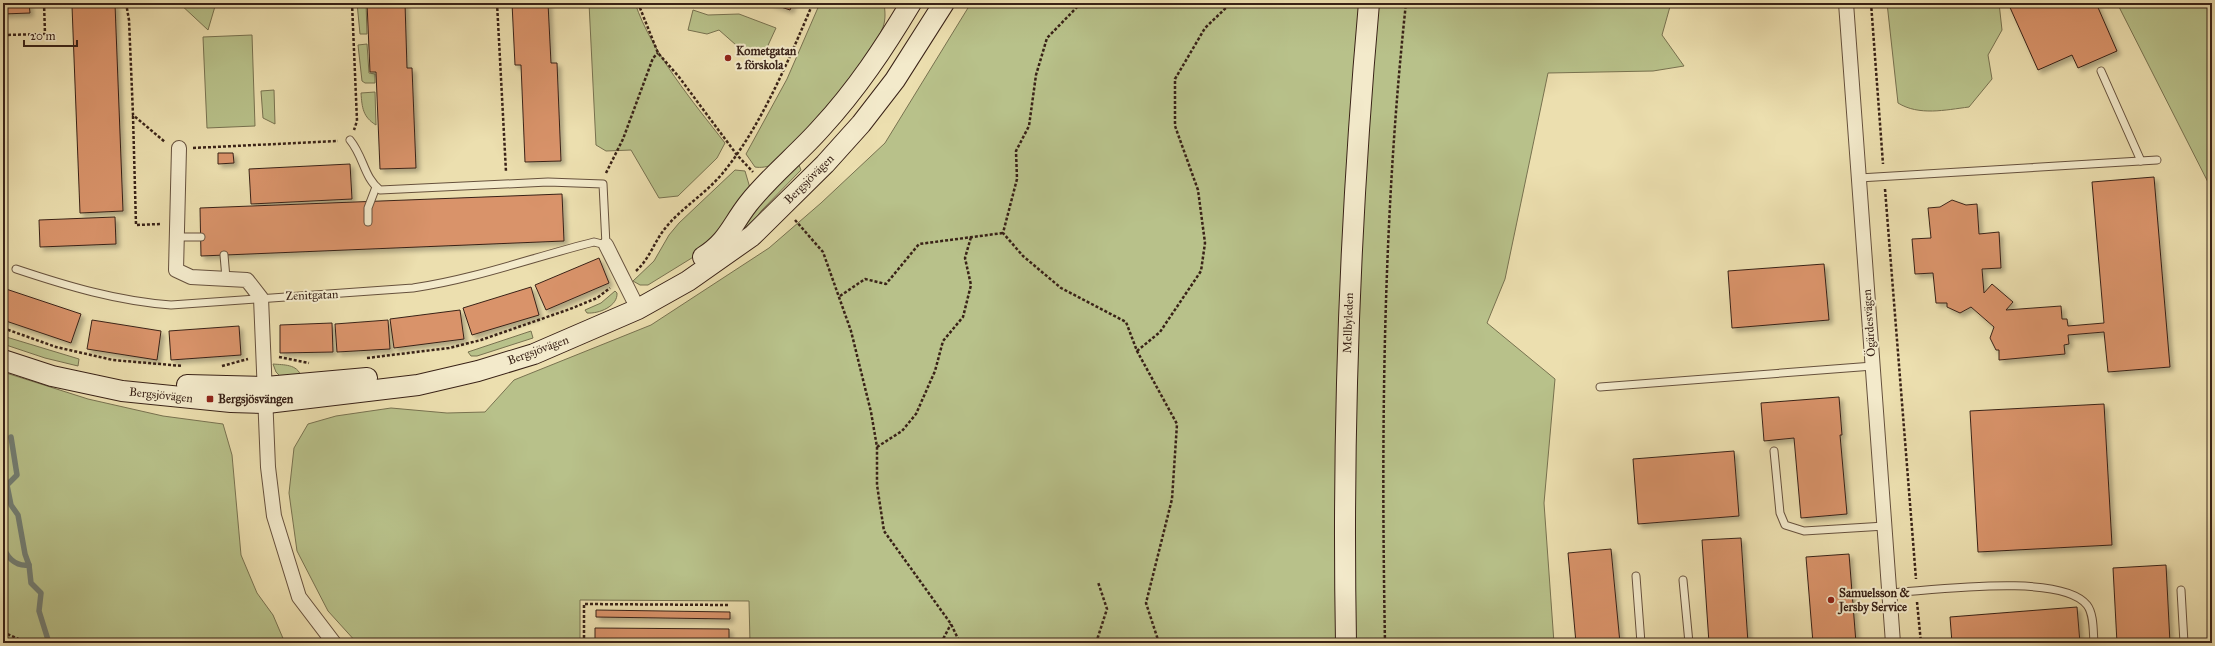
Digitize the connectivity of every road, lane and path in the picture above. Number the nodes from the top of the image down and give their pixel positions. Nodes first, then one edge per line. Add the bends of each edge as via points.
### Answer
1 (44, 3) edge
2 (126, 3) edge
3 (352, 3) edge
4 (497, 3) edge
5 (638, 3) edge
6 (911, 3) edge
7 (944, 3) edge
8 (1081, 3) edge
9 (1231, 3) edge
10 (1369, 3) edge
11 (1406, 3) edge
12 (1846, 3) edge
13 (1871, 3) edge
14 (3, 35) edge
15 (658, 53) junction
16 (2102, 71) dead end
17 (133, 115) junction
18 (350, 140) junction
19 (178, 148) junction
20 (2157, 160) dead end
21 (2142, 161) junction
22 (1884, 176) junction
23 (757, 177) dead end
24 (1859, 178) junction
25 (603, 184) junction
26 (507, 185) junction
27 (376, 187) junction
28 (795, 220) dead end
29 (368, 222) dead end
30 (176, 223) junction
31 (1003, 233) junction
32 (971, 237) junction
33 (176, 238) junction
34 (201, 238) dead end
35 (606, 245) junction
36 (224, 255) dead end
37 (16, 269) dead end
38 (226, 278) junction
39 (840, 296) junction
40 (261, 298) junction
41 (635, 304) junction
42 (3, 349) edge
43 (1137, 351) junction
44 (3, 360) edge
45 (1872, 366) junction
46 (1600, 387) dead end
47 (266, 395) junction
48 (877, 447) junction
49 (1774, 451) dead end
50 (1886, 526) junction
51 (1636, 576) dead end
52 (1683, 580) dead end
53 (1098, 582) dead end
54 (2181, 590) dead end
55 (1917, 592) junction
56 (1889, 593) junction
57 (728, 605) dead end
58 (951, 624) junction
59 (3, 632) edge
60 (27, 643) edge
61 (334, 643) edge
62 (584, 643) edge
63 (941, 643) edge
64 (960, 643) edge
65 (1096, 643) edge
66 (1159, 643) edge
67 (1346, 643) edge
68 (1385, 643) edge
69 (1641, 643) edge
70 (1689, 643) edge
71 (1893, 643) edge
72 (1921, 643) edge
73 (2094, 643) edge
74 (2184, 643) edge

1 - 14 path via 45,34
2 - 17 path
3 - 18 path via 357,121
4 - 26 path
5 - 15 path
6 - 41 street, Bergsjövägen via 878,58 854,91 748,204 718,247
7 - 41 street, Bergsjövägen via 895,80 861,124 825,164 752,236 688,281
8 - 31 path via 1047,38 1036,75 1029,126 1016,151 1017,179
9 - 43 path via 1206,28 1175,79 1175,126 1198,190 1205,243 1201,271 1160,332
10 - 67 street, Mellbyleden via 1348,314 1344,527
11 - 68 path via 1386,280 1383,539
12 - 24 street, Ögärdesvägen
13 - 22 path
15 - 23 path
15 - 25 path via 653,58
16 - 21 lane
17 - 19 path via 173,149
17 - 30 path via 136,225
18 - 19 path
18 - 27 lane via 359,152 371,183
19 - 30 street
20 - 21 lane
21 - 22 lane
22 - 24 lane
22 - 55 path
24 - 45 street, Ögärdesvägen
25 - 26 lane via 548,182
25 - 35 lane
26 - 27 lane via 380,190
27 - 29 lane via 368,208
28 - 39 path via 823,252
30 - 33 street
31 - 32 path
31 - 43 path via 1023,256 1061,288 1126,322
32 - 39 path via 919,244 886,284 865,279
32 - 48 path via 965,258 970,285 963,317 943,341 935,371 916,414 902,431
33 - 34 lane
33 - 38 street via 176,270 191,277 209,280
35 - 40 lane, Zenitgatan via 594,242 503,269 439,284 350,294
35 - 41 street
36 - 38 lane
37 - 40 lane, Zenitgatan via 77,290 146,303 171,305
38 - 40 street via 246,280
39 - 48 path via 872,412
40 - 47 street
41 - 47 street, Bergsjövägen via 534,354 452,378 418,385
42 - 47 street, Bergsjövägen via 62,368 126,380
43 - 66 path via 1176,424 1172,499 1146,603
44 - 47 street, Bergsjövägen via 52,376 122,391 231,402
45 - 46 lane
45 - 50 street, Ögärdesvägen
47 - 61 street via 270,489 281,543 299,597
48 - 58 path via 877,485 884,531
49 - 50 lane via 1780,513 1786,525 1804,531
50 - 56 street, Ögärdesvägen
51 - 69 lane
52 - 70 lane
53 - 65 path via 1107,609
54 - 74 lane
55 - 56 lane
55 - 72 path
55 - 73 lane via 2015,586 2059,589 2077,595 2088,606
56 - 71 street, Ögärdesvägen
57 - 62 path via 584,604
58 - 63 path
58 - 64 path
59 - 60 path

